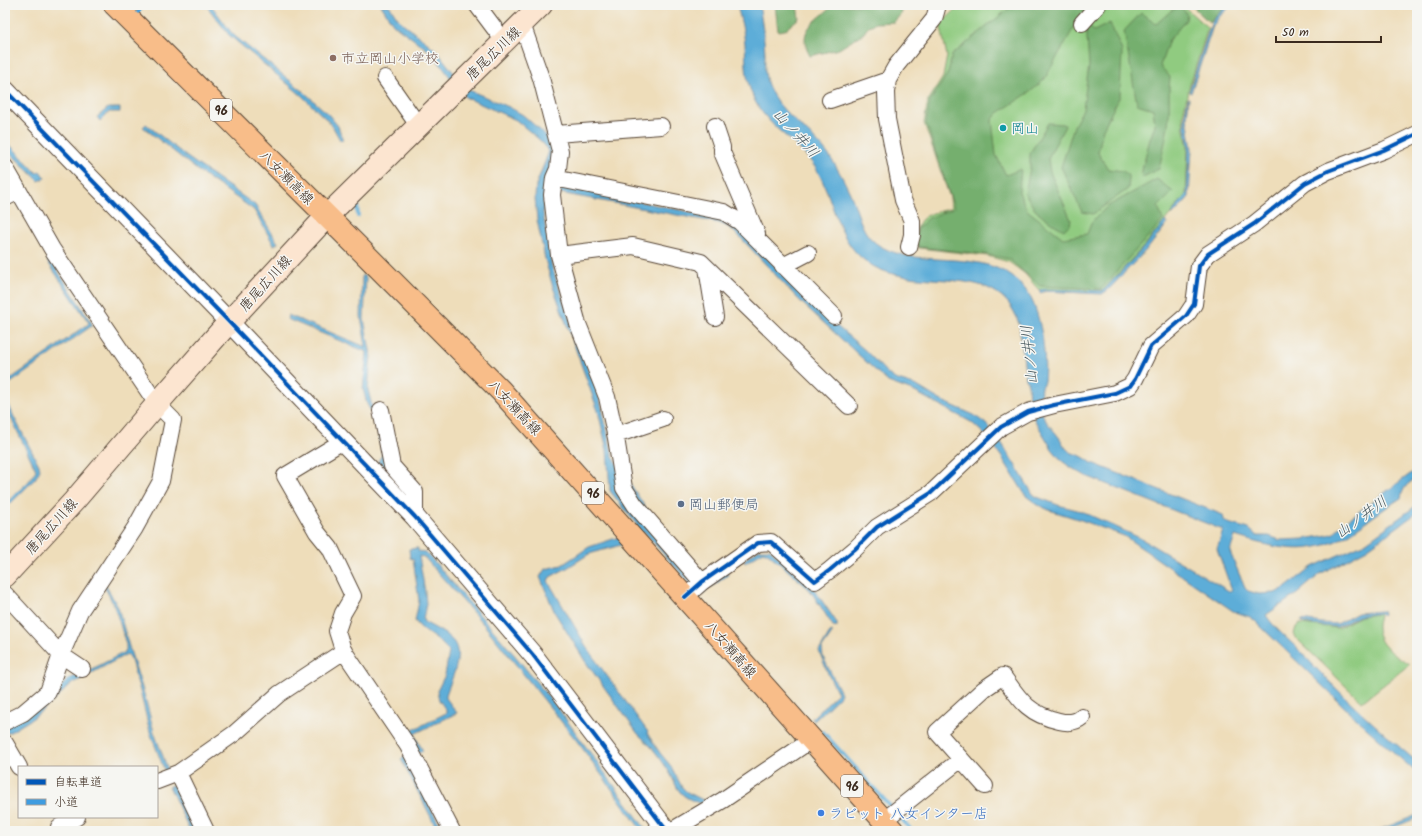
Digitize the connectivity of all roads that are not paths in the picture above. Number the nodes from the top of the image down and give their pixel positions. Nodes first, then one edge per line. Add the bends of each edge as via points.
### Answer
1 (115, 5) edge
2 (477, 5) edge
3 (541, 5) edge
4 (938, 5) edge
5 (1098, 5) edge
6 (1082, 23) dead end
7 (522, 24) junction
8 (504, 41) junction
9 (385, 78) dead end
10 (888, 80) junction
11 (5, 90) edge
12 (830, 100) dead end
13 (420, 124) junction
14 (661, 126) dead end
15 (715, 126) dead end
16 (556, 134) junction
17 (1417, 134) edge
18 (5, 166) edge
19 (554, 178) junction
20 (12, 194) edge
21 (327, 216) junction
22 (760, 243) junction
23 (909, 247) dead end
24 (808, 253) dead end
25 (559, 255) junction
26 (783, 266) junction
27 (708, 268) junction
28 (834, 316) dead end
29 (714, 317) dead end
30 (229, 322) junction
31 (157, 404) junction
32 (849, 406) dead end
33 (381, 410) dead end
34 (664, 419) dead end
35 (616, 435) junction
36 (342, 441) junction
37 (628, 511) junction
38 (415, 517) junction
39 (5, 576) edge
40 (695, 588) junction
41 (5, 594) edge
42 (344, 651) junction
43 (61, 655) junction
44 (82, 669) dead end
45 (1082, 717) dead end
46 (5, 722) edge
47 (811, 740) junction
48 (5, 743) edge
49 (960, 760) junction
50 (18, 766) edge
51 (178, 773) junction
52 (158, 781) edge
53 (985, 786) dead end
54 (74, 818) edge
55 (57, 825) edge
56 (888, 826) edge
57 (206, 831) edge
58 (452, 831) edge
59 (667, 831) edge

1 - 21 main road, 八女瀬高線 / 96
2 - 8 street
3 - 7 main road, 唐尾広川線
4 - 10 street via 934,19 896,66
5 - 6 street
7 - 8 main road, 唐尾広川線
7 - 16 street via 541,78
8 - 13 main road, 唐尾広川線
9 - 13 street
10 - 12 street
10 - 23 street via 887,119 903,200 912,221
11 - 30 street
13 - 21 main road, 唐尾広川線
14 - 16 street
15 - 22 street via 722,152
16 - 19 street via 560,151
17 - 40 street via 1305,183 1254,224 1208,254 1198,266 1194,304 1186,316 1151,346 1130,386 1115,393 1028,412 1001,427 931,493 877,527 855,549 815,581 771,542 758,543
18 - 20 street
19 - 22 street via 724,212 740,222
19 - 25 street via 552,195
20 - 31 street
21 - 30 main road, 唐尾広川線
21 - 37 main road, 八女瀬高線 / 96 via 501,391
22 - 26 street
24 - 26 street
25 - 27 street via 633,246 701,262
25 - 35 street via 578,324 607,397
26 - 28 street
27 - 29 street
27 - 32 street
30 - 31 main road, 唐尾広川線
30 - 36 street
31 - 39 main road, 唐尾広川線 via 74,501
31 - 43 street via 173,420 161,481 135,528 80,612
33 - 38 street via 392,466 415,492
34 - 35 street
35 - 37 street
36 - 38 street
36 - 42 street via 285,476 317,532 330,548 352,596 343,613 338,631
37 - 40 main road, 八女瀬高線 / 96
38 - 59 street via 533,655
40 - 47 main road, 八女瀬高線 / 96
41 - 43 street
42 - 51 street via 278,694 235,733
42 - 58 street via 408,746
43 - 44 street
43 - 46 street via 48,692 23,714
45 - 49 street via 1077,721 1065,722 1034,713 1022,703 1003,676 984,689 937,732
47 - 56 main road, 八女瀬高線 / 96
47 - 59 street via 723,800
48 - 50 street
49 - 53 street
49 - 56 street
51 - 52 street
51 - 57 street
54 - 55 street

